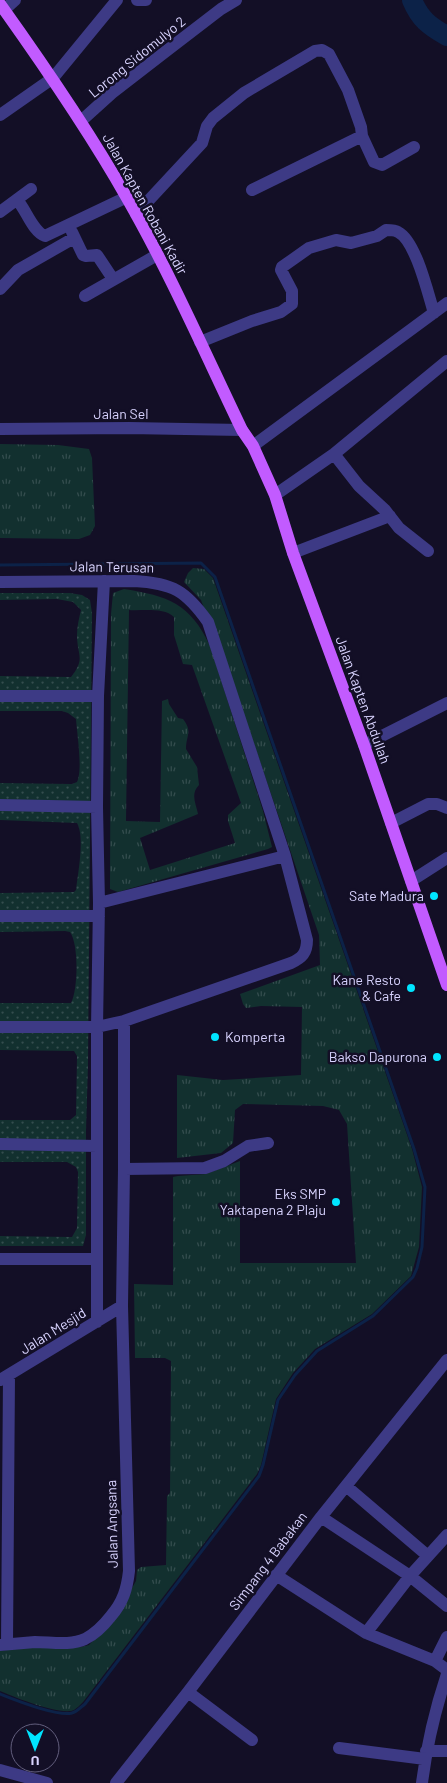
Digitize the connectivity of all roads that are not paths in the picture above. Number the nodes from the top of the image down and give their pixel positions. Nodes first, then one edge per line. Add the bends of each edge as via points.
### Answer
1 (15, 0) edge
2 (117, 0) edge
3 (137, 0) edge
4 (146, 0) edge
5 (236, 0) edge
6 (2, 7) edge
7 (52, 78) junction
8 (0, 115) edge
9 (82, 120) junction
10 (362, 136) junction
11 (414, 147) dead end
12 (31, 189) dead end
13 (252, 190) dead end
14 (127, 197) junction
15 (17, 200) junction
16 (0, 212) edge
17 (136, 214) junction
18 (70, 224) junction
19 (47, 235) junction
20 (74, 238) junction
21 (54, 249) junction
22 (157, 254) junction
23 (113, 279) junction
24 (0, 289) edge
25 (85, 296) dead end
26 (447, 304) edge
27 (434, 313) junction
28 (200, 342) junction
29 (447, 361) edge
30 (0, 429) edge
31 (242, 430) junction
32 (253, 446) junction
33 (334, 454) junction
34 (275, 495) junction
35 (390, 516) junction
36 (428, 551) dead end
37 (293, 553) junction
38 (104, 580) junction
39 (0, 582) edge
40 (0, 696) edge
41 (98, 696) junction
42 (447, 703) edge
43 (364, 745) junction
44 (0, 805) edge
45 (97, 807) junction
46 (447, 808) edge
47 (391, 823) junction
48 (285, 856) junction
49 (447, 858) edge
50 (410, 881) junction
51 (99, 910) junction
52 (0, 916) edge
53 (444, 964) edge
54 (447, 985) edge
55 (124, 1021) junction
56 (0, 1027) edge
57 (96, 1027) junction
58 (268, 1143) dead end
59 (0, 1144) edge
60 (97, 1146) junction
61 (124, 1169) junction
62 (0, 1258) edge
63 (97, 1259) junction
64 (122, 1306) junction
65 (97, 1322) junction
66 (447, 1360) edge
67 (4, 1378) edge
68 (346, 1486) junction
69 (321, 1517) junction
70 (447, 1535) edge
71 (428, 1556) junction
72 (276, 1575) junction
73 (410, 1576) junction
74 (447, 1606) edge
75 (366, 1633) junction
76 (447, 1637) edge
77 (3, 1645) edge
78 (435, 1661) junction
79 (447, 1670) edge
80 (447, 1674) edge
81 (188, 1692) junction
82 (252, 1740) dead end
83 (339, 1748) dead end
84 (447, 1751) edge
85 (426, 1755) junction
86 (0, 1770) edge
87 (47, 1783) edge
88 (116, 1783) edge
89 (422, 1783) edge

1 - 6 street
2 - 7 street
3 - 4 street
5 - 9 street, Lorong Sidomulyo 2 via 164,52
6 - 7 main road, Jalan Kapten Robani Kadir
7 - 8 street
7 - 9 main road, Jalan Kapten Robani Kadir
9 - 14 main road, Jalan Kapten Robani Kadir
10 - 11 street via 377,164
10 - 13 street
10 - 17 street via 348,90 329,54 315,51 244,93 213,118 202,144
12 - 15 street
14 - 17 main road, Jalan Kapten Robani Kadir
14 - 18 street
15 - 16 street
15 - 19 street via 41,234
17 - 22 main road, Jalan Kapten Robani Kadir
18 - 19 street
18 - 20 street
19 - 21 street
20 - 21 street
20 - 23 street via 83,255 96,255
21 - 24 street via 18,270
22 - 23 street
22 - 28 main road, Jalan Kapten Robani Kadir
23 - 25 street
26 - 27 street
27 - 28 street via 416,256 397,231 386,230 351,243 336,240 309,248 281,270 292,291 292,304 281,312
27 - 32 street
28 - 31 main road, Jalan Kapten Robani Kadir
29 - 33 street
30 - 31 street, Jalan Sel
31 - 32 main road, Jalan Kapten Abdullah
32 - 34 main road, Jalan Kapten Abdullah
33 - 34 street
33 - 35 street
34 - 37 main road, Jalan Kapten Abdullah
35 - 36 street via 406,535
35 - 37 street
37 - 43 main road, Jalan Kapten Abdullah
38 - 39 street, Jalan Terusan
38 - 41 street
38 - 48 street, Jalan Terusan via 166,585 190,600 208,622
40 - 41 street
41 - 45 street
42 - 43 street
43 - 47 main road, Jalan Kapten Abdullah
44 - 45 street
45 - 51 street
46 - 47 street via 428,804
47 - 50 main road, Jalan Kapten Abdullah
48 - 51 street
48 - 55 street via 307,940 302,957
49 - 50 street
50 - 53 main road, Jalan Kapten Abdullah
51 - 52 street
51 - 57 street
53 - 54 main road, Jalan Kapten Abdullah
55 - 57 street
55 - 61 street, Jalan Angsana
56 - 57 street
57 - 60 street
58 - 61 street via 248,1146 205,1168
59 - 60 street
60 - 63 street
61 - 64 street, Jalan Angsana
62 - 63 street
63 - 65 street
64 - 65 street, Jalan Mesjid
64 - 77 street, Jalan Angsana via 129,1570 125,1594 108,1620 84,1640
65 - 67 street, Jalan Mesjid
66 - 68 street, Simpang 4 Babakan
67 - 77 street
68 - 69 street, Simpang 4 Babakan
68 - 71 street
69 - 72 street, Simpang 4 Babakan
69 - 73 street
70 - 71 street
71 - 73 street
72 - 75 street
72 - 81 street, Simpang 4 Babakan
73 - 74 street
73 - 75 street
75 - 78 street
76 - 78 street
78 - 79 street
80 - 85 street via 434,1714
81 - 82 street
81 - 88 street, Simpang 4 Babakan
83 - 85 street
84 - 85 street
85 - 89 street
86 - 87 street

